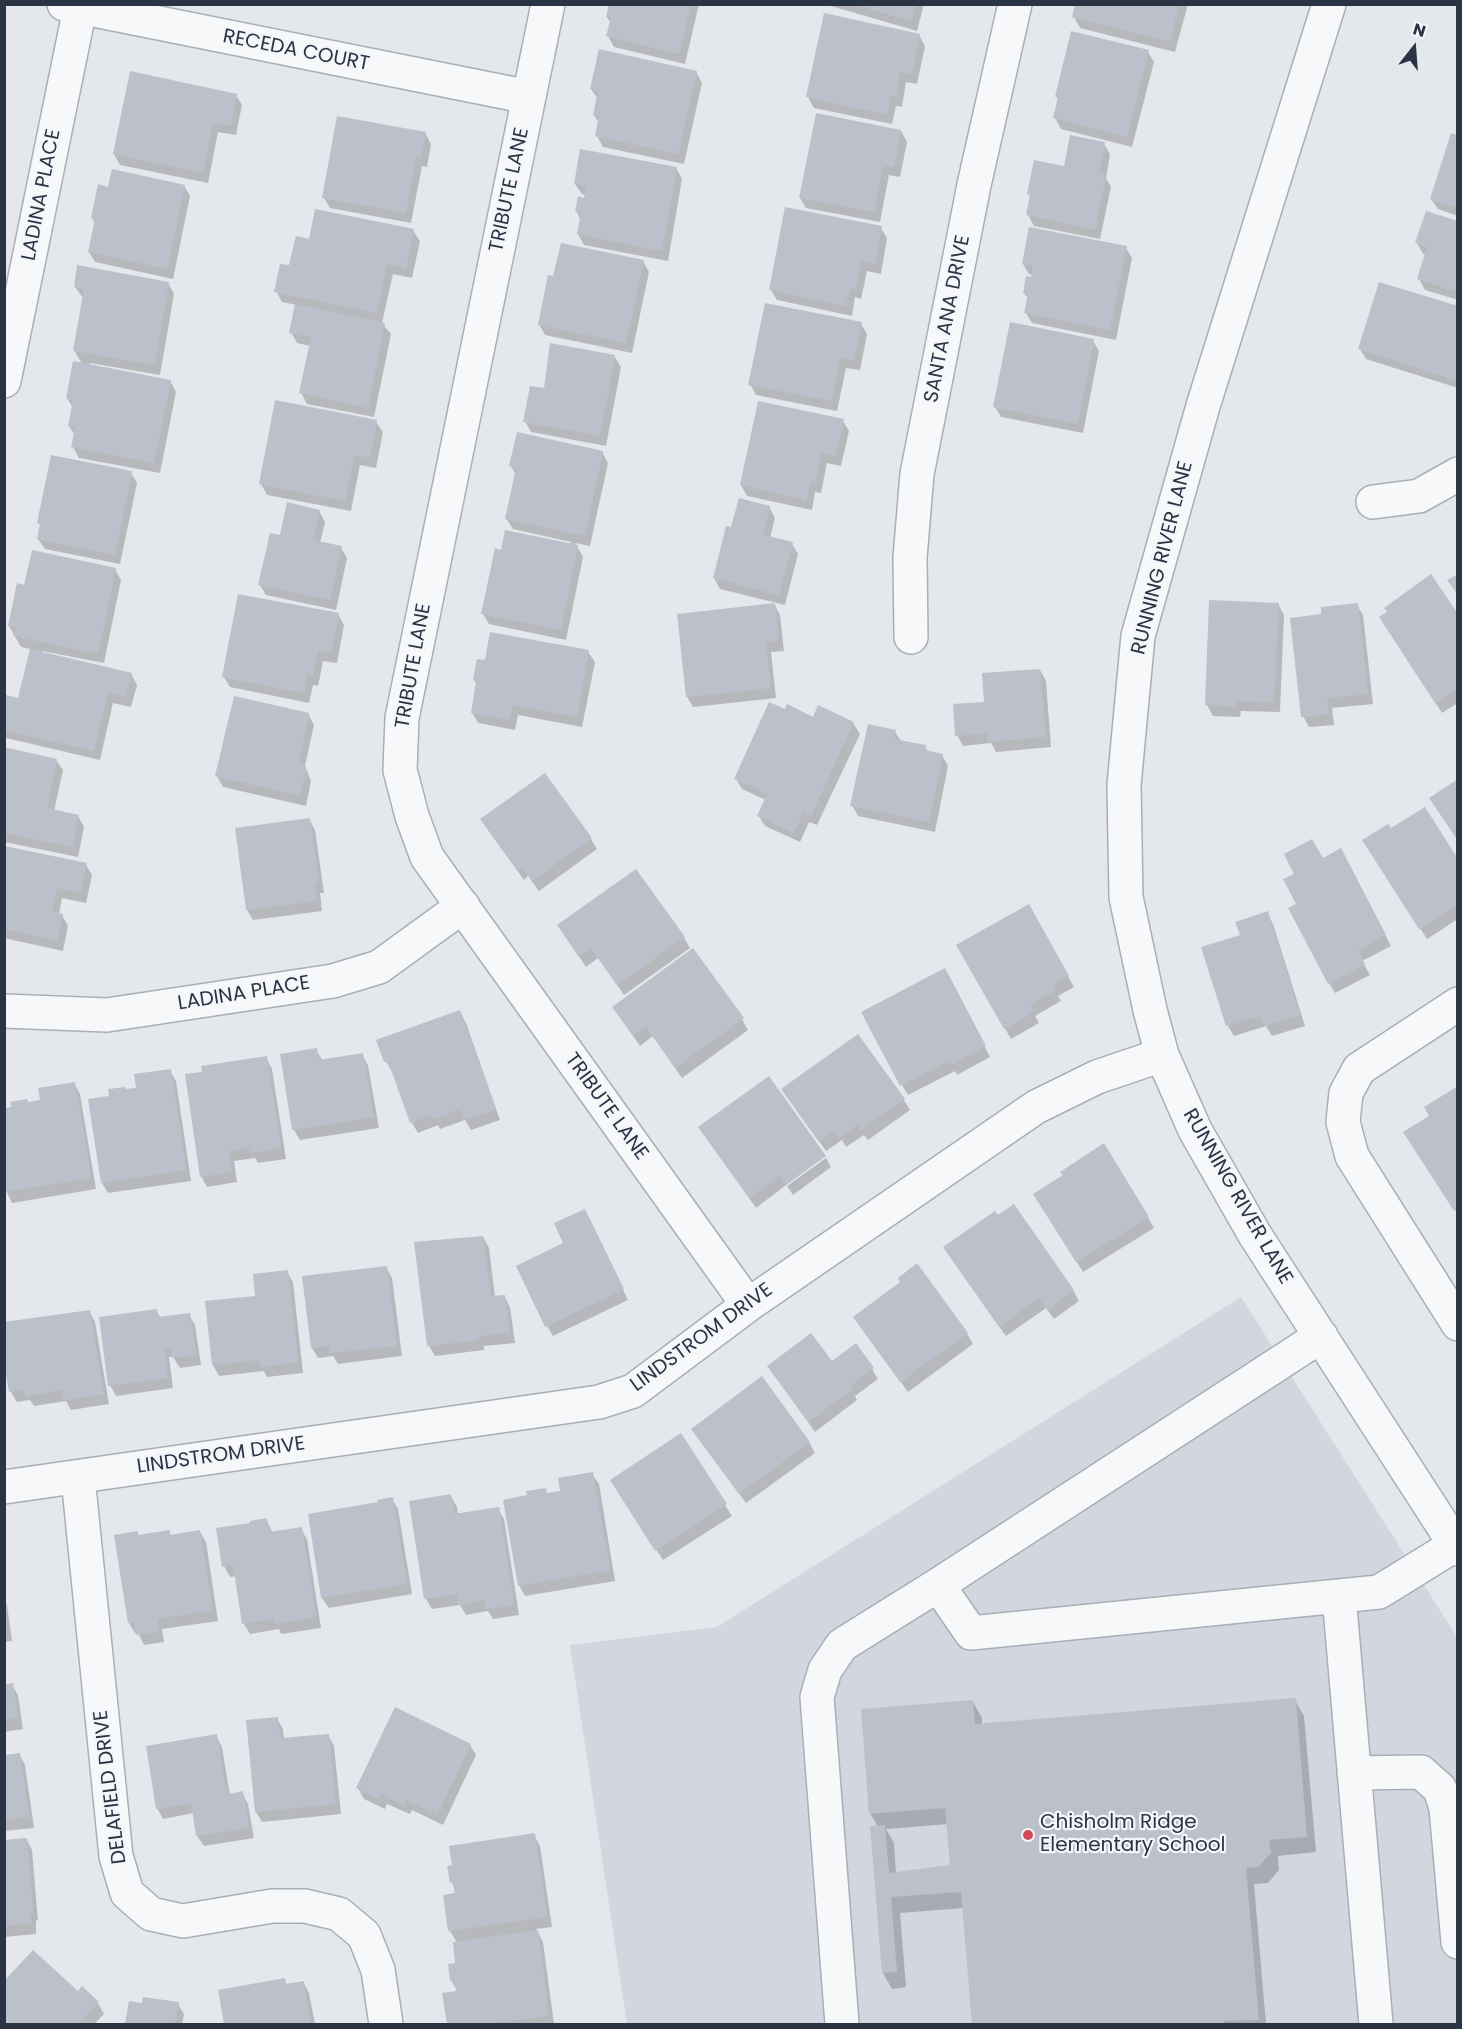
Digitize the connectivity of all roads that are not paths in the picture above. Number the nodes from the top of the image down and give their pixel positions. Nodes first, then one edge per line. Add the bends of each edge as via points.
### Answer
1 (548, 4) edge
2 (1015, 4) edge
3 (1329, 4) edge
4 (72, 6) edge
5 (529, 97) junction
6 (4, 381) edge
7 (1458, 474) edge
8 (1373, 502) dead end
9 (911, 637) dead end
10 (463, 906) junction
11 (1458, 1004) edge
12 (4, 1011) edge
13 (1162, 1056) junction
14 (748, 1305) junction
15 (1458, 1324) edge
16 (1321, 1336) junction
17 (78, 1477) junction
18 (4, 1487) edge
19 (1456, 1547) edge
20 (938, 1585) junction
21 (1339, 1596) junction
22 (1354, 1773) junction
23 (1458, 1942) edge
24 (386, 2025) edge
25 (842, 2025) edge
26 (1376, 2025) edge

1 - 5 street, TRIBUTE LANE
2 - 9 street, SANTA ANA DRIVE via 974,185 917,474 910,558
3 - 13 street, RUNNING RIVER LANE via 1203,406 1138,636 1124,785 1126,897
4 - 5 street, RECEDA COURT
4 - 6 street, LADINA PLACE
5 - 10 street, TRIBUTE LANE via 402,718 400,770 412,816 427,857
7 - 8 street via 1419,496
10 - 12 street, LADINA PLACE via 379,967 333,981 107,1015
10 - 14 street, TRIBUTE LANE
11 - 15 street via 1359,1069 1346,1092 1343,1122 1352,1156
13 - 14 street, LINDSTROM DRIVE via 1097,1077 1036,1107
13 - 16 street, RUNNING RIVER LANE via 1195,1130 1255,1235
14 - 17 street, LINDSTROM DRIVE via 633,1390 599,1402
16 - 19 street, RUNNING RIVER LANE
16 - 20 street
17 - 18 street, LINDSTROM DRIVE
17 - 24 street, DELAFIELD DRIVE via 116,1856 127,1893 151,1914 183,1922 272,1906 305,1906 339,1914 364,1935 378,1970
19 - 21 street via 1378,1592
20 - 21 street via 970,1633
20 - 25 street via 842,1645 825,1671 817,1697
21 - 22 street
22 - 23 street via 1421,1772 1440,1789 1446,1808
22 - 26 street

